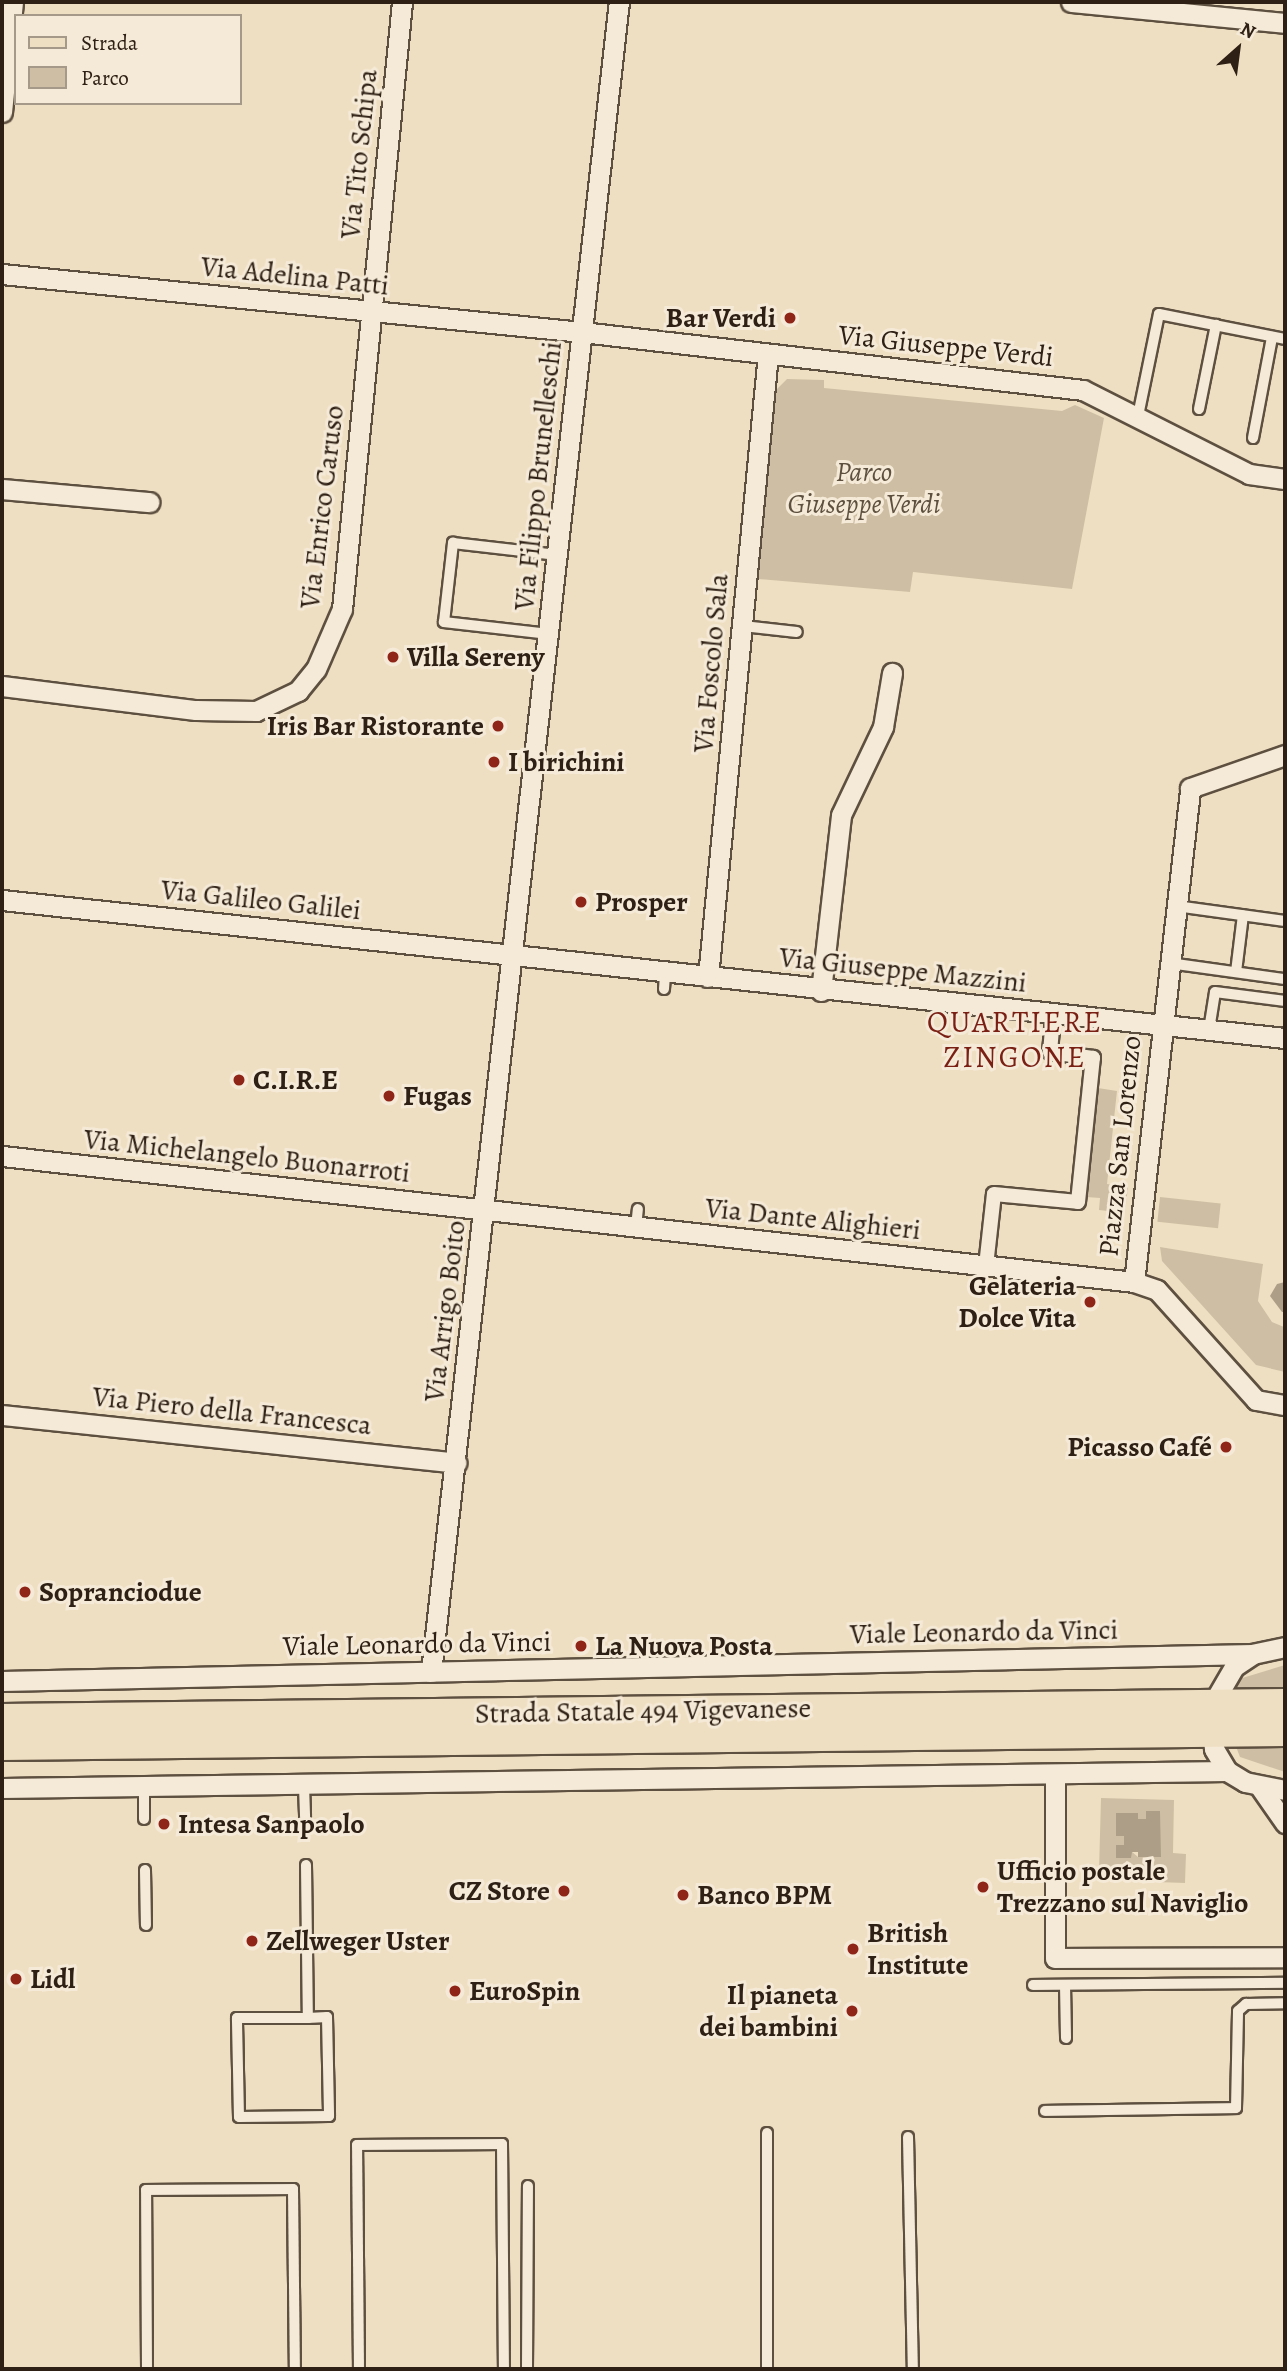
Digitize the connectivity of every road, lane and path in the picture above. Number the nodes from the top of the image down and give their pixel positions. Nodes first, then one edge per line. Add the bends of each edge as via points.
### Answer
1 (13, 2) edge
2 (402, 2) edge
3 (619, 2) edge
4 (1071, 2) edge
5 (1285, 23) edge
6 (8, 73) edge
7 (2, 112) edge
8 (2, 275) edge
9 (371, 312) junction
10 (1216, 325) junction
11 (582, 332) junction
12 (1272, 337) junction
13 (1285, 339) edge
14 (768, 354) junction
15 (1199, 409) dead end
16 (1138, 416) junction
17 (1253, 438) dead end
18 (1285, 480) edge
19 (2, 489) edge
20 (149, 502) dead end
21 (557, 555) junction
22 (743, 626) junction
23 (797, 632) dead end
24 (549, 635) junction
25 (892, 673) dead end
26 (2, 686) edge
27 (1285, 755) edge
28 (2, 900) edge
29 (1175, 906) junction
30 (1243, 915) junction
31 (1285, 921) edge
32 (515, 956) junction
33 (1168, 963) junction
34 (1236, 972) junction
35 (708, 977) junction
36 (1285, 979) edge
37 (821, 991) junction
38 (1285, 1001) edge
39 (1053, 1014) junction
40 (1161, 1024) junction
41 (1209, 1030) junction
42 (1285, 1038) edge
43 (2, 1156) edge
44 (485, 1211) junction
45 (986, 1266) junction
46 (1134, 1282) junction
47 (1285, 1408) edge
48 (2, 1415) edge
49 (456, 1463) junction
50 (1282, 1642) edge
51 (1253, 1654) junction
52 (431, 1672) junction
53 (2, 1681) edge
54 (1285, 1703) edge
55 (1212, 1718) junction
56 (2, 1719) edge
57 (1285, 1731) edge
58 (2, 1745) edge
59 (1227, 1771) junction
60 (1055, 1777) junction
61 (304, 1786) junction
62 (1260, 1787) junction
63 (2, 1788) edge
64 (144, 1788) junction
65 (1285, 1790) edge
66 (305, 1817) dead end
67 (144, 1819) dead end
68 (1285, 1823) edge
69 (306, 1865) dead end
70 (145, 1870) dead end
71 (146, 1925) dead end
72 (1285, 1957) edge
73 (1285, 1983) edge
74 (1033, 1985) dead end
75 (1065, 1985) junction
76 (1285, 2003) edge
77 (308, 2018) junction
78 (1066, 2038) dead end
79 (1045, 2111) dead end
80 (767, 2133) dead end
81 (908, 2137) dead end
82 (528, 2186) dead end
83 (147, 2369) edge
84 (295, 2369) edge
85 (359, 2369) edge
86 (504, 2369) edge
87 (527, 2369) edge
88 (767, 2369) edge
89 (913, 2369) edge

1 - 6 street
2 - 9 street, Via Tito Schipa
3 - 11 street, Via Filippo Brunelleschi
4 - 5 street
6 - 7 street
8 - 9 street, Via Adelina Patti
9 - 11 street, Via Adelina Patti
9 - 26 street, Via Enrico Caruso via 342,609 316,669 299,691 256,711 196,710
10 - 12 lane
10 - 15 lane
10 - 16 lane via 1159,314
11 - 14 street, Via Giuseppe Verdi
11 - 21 street, Via Filippo Brunelleschi
12 - 13 lane
12 - 17 lane
14 - 16 street, Via Giuseppe Verdi via 1083,390
14 - 22 street, Via Foscolo Sala
16 - 18 street, Via Giuseppe Verdi via 1249,474
19 - 20 street
21 - 24 street, Via Filippo Brunelleschi
21 - 24 lane via 453,543 444,622
22 - 23 lane
22 - 35 street, Via Foscolo Sala
24 - 32 street, Via Filippo Brunelleschi
25 - 37 street via 883,727 841,815
27 - 29 street, Piazza San Lorenzo via 1190,788
28 - 32 street, Via Galileo Galilei
29 - 30 lane
29 - 33 street, Piazza San Lorenzo
30 - 31 lane
30 - 34 lane
32 - 35 street, Via Giuseppe Mazzini via 664,981
32 - 44 street, Via Arrigo Boito
33 - 34 lane
33 - 40 street, Piazza San Lorenzo
34 - 36 lane
35 - 37 street, Via Giuseppe Mazzini
37 - 39 street, Via Giuseppe Mazzini
38 - 41 lane via 1215,992
39 - 40 street, Via Giuseppe Mazzini
39 - 45 street via 1050,1052 1093,1058 1078,1202 994,1194
40 - 41 street, Via Giuseppe Mazzini
40 - 46 street, Piazza San Lorenzo
41 - 42 street, Via Giuseppe Mazzini
43 - 44 street, Via Michelangelo Buonarroti
44 - 45 street, Via Dante Alighieri via 637,1218
44 - 49 street, Via Arrigo Boito
45 - 46 street, Via Dante Alighieri
46 - 47 street, Piazza San Lorenzo via 1157,1290 1256,1400
48 - 49 street, Via Piero della Francesca
49 - 52 street, Via Arrigo Boito
50 - 51 street
51 - 52 street, Viale Leonardo da Vinci
51 - 55 street via 1220,1684
52 - 53 street, Viale Leonardo da Vinci
54 - 55 main road, Strada Statale 494 Vigevanese
55 - 56 main road, Strada Statale 494 Vigevanese
55 - 57 main road, Strada Statale 494 Vigevanese
55 - 58 main road, Strada Statale 494 Vigevanese
55 - 59 street via 1214,1748
59 - 60 street
59 - 62 street
60 - 61 street
60 - 72 street via 1055,1958
61 - 64 street
61 - 66 lane
62 - 65 street
62 - 68 street
63 - 64 street
64 - 67 lane
69 - 77 lane
70 - 71 lane
73 - 75 lane
74 - 75 lane
75 - 78 lane
76 - 79 lane via 1246,2004 1238,2011 1236,2108
77 - 77 lane via 327,2017 329,2116 239,2117 237,2018
80 - 88 lane
81 - 89 lane
82 - 87 lane
83 - 84 lane via 146,2190 293,2189
85 - 86 lane via 357,2145 502,2144

